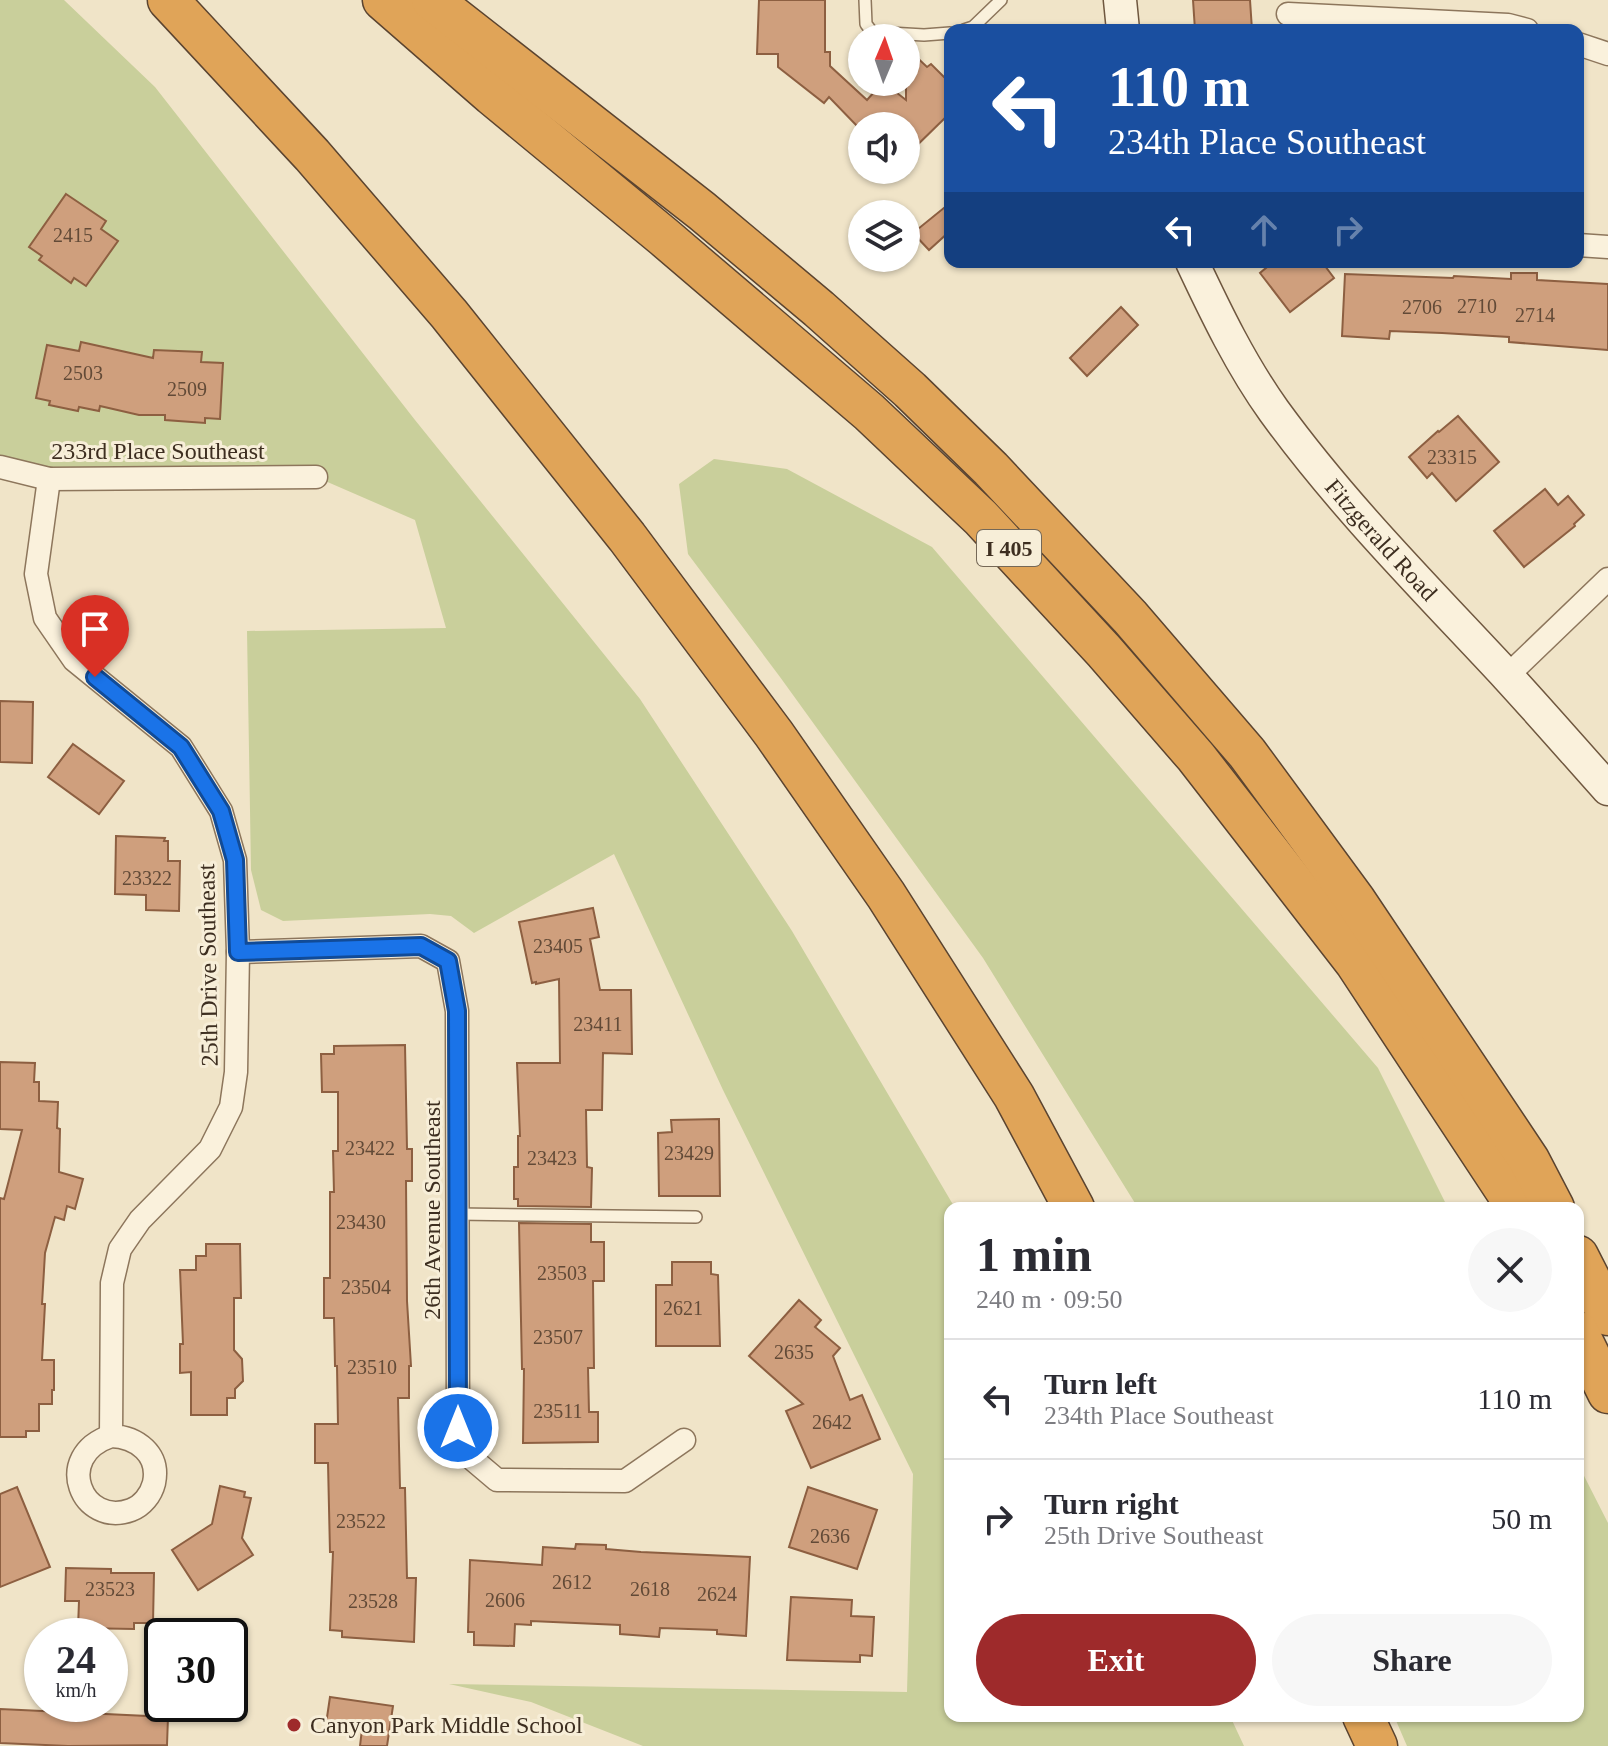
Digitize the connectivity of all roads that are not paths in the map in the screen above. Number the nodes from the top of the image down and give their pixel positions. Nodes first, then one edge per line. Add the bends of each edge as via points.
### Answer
1 (168, 0) edge
2 (383, 0) edge
3 (432, 0) edge
4 (865, 0) edge
5 (1001, 0) edge
6 (1120, 0) edge
7 (1288, 15) edge
8 (976, 24) edge
9 (1122, 24) edge
10 (1486, 24) edge
11 (944, 33) edge
12 (1584, 46) edge
13 (1608, 54) edge
14 (1584, 245) edge
15 (1608, 247) edge
16 (1195, 268) edge
17 (0, 467) edge
18 (316, 477) dead end
19 (49, 479) junction
20 (1608, 579) edge
21 (1507, 676) junction
22 (1608, 789) edge
23 (238, 952) junction
24 (1071, 1202) edge
25 (1512, 1202) edge
26 (1551, 1202) edge
27 (457, 1214) junction
28 (696, 1217) dead end
29 (1584, 1268) edge
30 (1608, 1315) edge
31 (1584, 1344) edge
32 (1608, 1393) edge
33 (111, 1436) dead end
34 (684, 1440) dead end
35 (1341, 1722) edge
36 (1366, 1722) edge
37 (1352, 1746) edge
38 (1377, 1746) edge

1 - 24 highway via 449,314 627,537 886,895 1014,1096
2 - 25 highway, I 405 via 869,412 981,518 1196,757 1337,938
3 - 26 highway, I 405 via 819,309 991,469 1130,617 1247,753 1355,900 1529,1160
4 - 11 lane via 866,24 872,32
5 - 8 lane
6 - 9 street
7 - 10 street
12 - 13 street
14 - 15 street
16 - 21 street, Fitzgerald Road via 1226,333 1273,409 1394,555
17 - 19 street, 233rd Place Southeast
18 - 19 street, 233rd Place Southeast
19 - 23 street, 25th Drive Southeast via 36,574 45,618 74,660 181,747 221,811 235,860
20 - 21 street
21 - 22 street, Fitzgerald Road
23 - 27 street, 26th Avenue Southeast via 421,946 448,961 457,1011
23 - 33 street, 25th Drive Southeast via 231,1107 210,1149 140,1220 120,1249 112,1283
27 - 28 lane
27 - 34 street, 26th Avenue Southeast via 458,1428 471,1458 497,1480 625,1481
29 - 30 highway
31 - 32 highway
35 - 37 highway
36 - 38 highway

